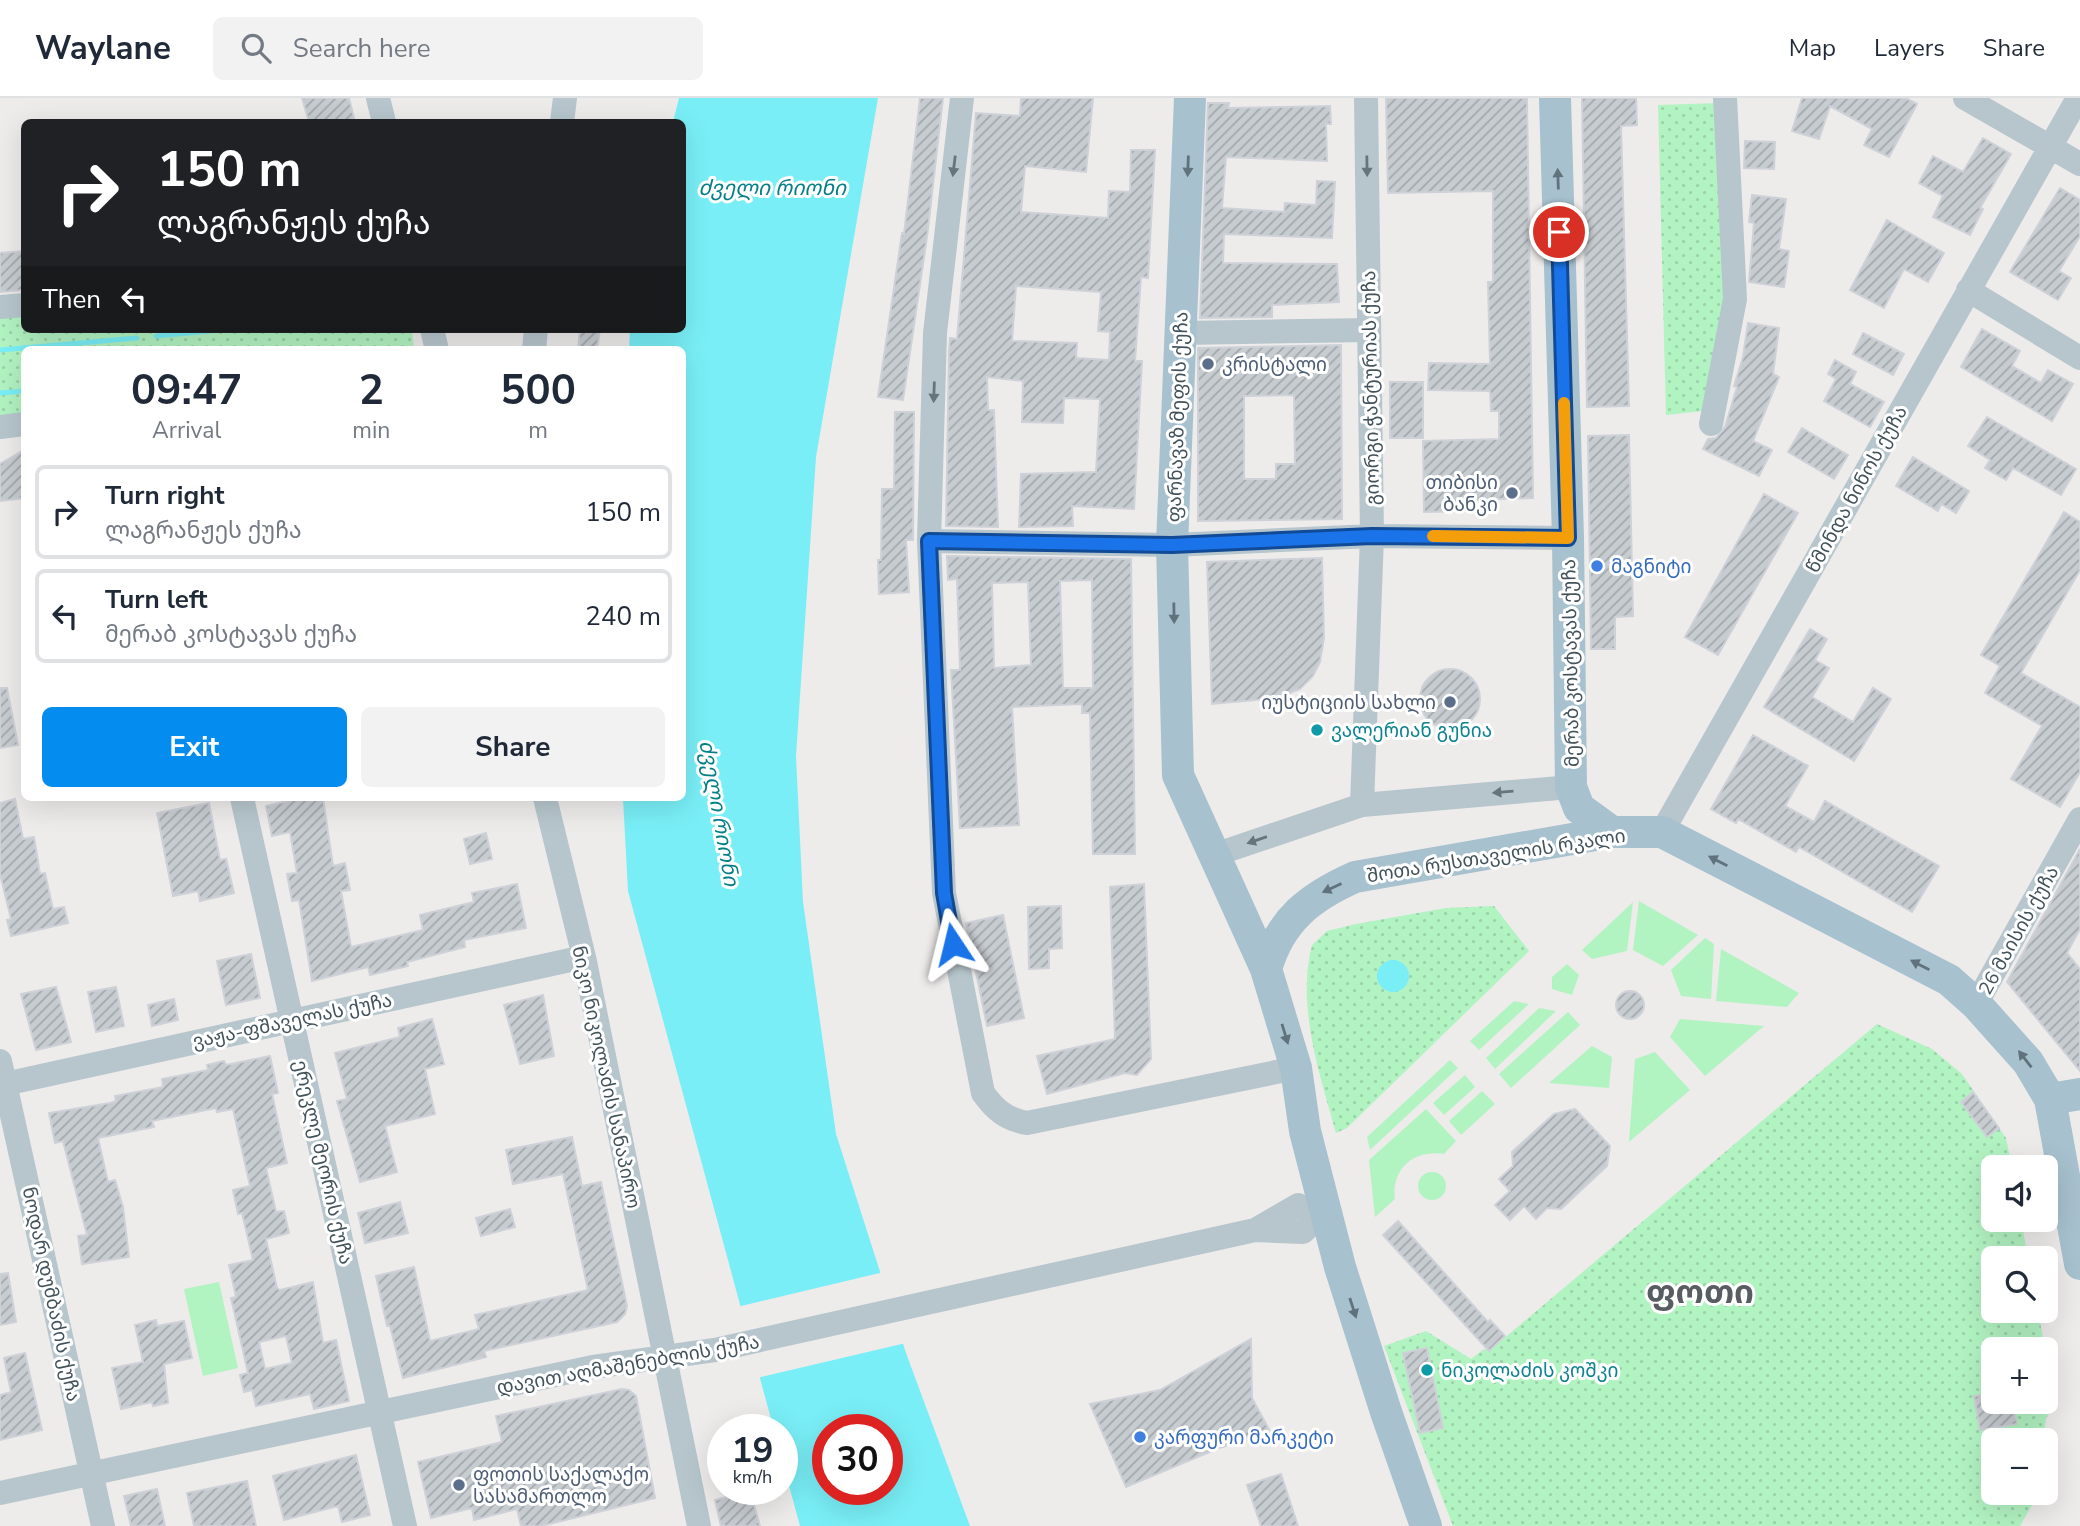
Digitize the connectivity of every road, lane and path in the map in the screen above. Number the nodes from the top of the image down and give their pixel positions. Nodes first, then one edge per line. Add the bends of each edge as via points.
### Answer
1 (378, 98) edge
2 (565, 98) edge
3 (962, 98) edge
4 (1190, 98) edge
5 (1366, 98) edge
6 (1555, 98) edge
7 (1724, 98) edge
8 (1965, 98) edge
9 (2078, 98) edge
10 (383, 119) edge
11 (562, 119) edge
12 (2050, 147) junction
13 (2080, 164) edge
14 (1968, 290) junction
15 (21, 305) edge
16 (0, 307) edge
17 (1369, 330) junction
18 (1181, 333) junction
19 (2080, 358) edge
20 (21, 424) edge
21 (1710, 424) dead end
22 (0, 426) edge
23 (1372, 536) junction
24 (1568, 538) junction
25 (929, 541) junction
26 (1172, 545) junction
27 (1571, 786) junction
28 (243, 801) edge
29 (546, 801) edge
30 (1362, 805) junction
31 (2080, 819) edge
32 (1612, 832) junction
33 (1662, 832) junction
34 (1213, 855) junction
35 (584, 957) junction
36 (1265, 969) junction
37 (1976, 1004) junction
38 (292, 1020) junction
39 (1296, 1068) junction
40 (2, 1077) edge
41 (2065, 1096) edge
42 (1310, 1147) junction
43 (1290, 1221) junction
44 (2080, 1264) edge
45 (1340, 1267) junction
46 (664, 1358) junction
47 (380, 1412) junction
48 (92, 1474) junction
49 (0, 1493) edge
50 (103, 1526) edge
51 (405, 1526) edge
52 (699, 1526) edge
53 (1426, 1526) edge

1 - 10 street
2 - 11 street
3 -> 25 street via 936,333
4 -> 18 main road, ფარნავაზ მეფის ქუჩა
5 -> 17 street, გიორგი ჭანტურიას ქუჩა
24 -> 6 main road, მერაბ კოსტავას ქუჩა
7 - 21 street via 1735,299
8 - 12 street
9 - 12 street, წმინდა ნინოს ქუჩა
12 - 13 street
12 - 14 street, წმინდა ნინოს ქუჩა
14 - 19 street
14 - 33 street, წმინდა ნინოს ქუჩა
15 - 16 street
17 - 18 street
17 - 23 street, გიორგი ჭანტურიას ქუჩა
18 - 26 main road, ფარნავაზ მეფის ქუჩა
20 - 22 street
23 - 24 street
23 - 26 street
23 - 30 street, გიორგი ჭანტურიას ქუჩა
24 - 27 main road, მერაბ კოსტავას ქუჩა
25 - 26 street
25 - 39 street via 944,893 983,1093 995,1110 1027,1123
26 -> 34 main road, ფარნავაზ მეფის ქუჩა via 1178,775
27 -> 30 street
27 - 32 main road, მერაბ კოსტავას ქუჩა via 1579,808
28 - 38 street, ერეკლე მეორის ქუჩა
29 - 35 street, ნიკო ნიკოლაძის სანაპირო
30 -> 34 street
31 - 37 street, 26 მაისის ქუჩა
32 - 33 main road, შოთა რუსთაველის რკალი
32 -> 36 main road, შოთა რუსთაველის რკალი via 1355,877 1324,891 1291,917 1275,941
37 -> 33 main road, შოთა რუსთაველის რკალი via 1949,980
34 - 36 main road, ფარნავაზ მეფის ქუჩა
35 - 38 street, ვაჟა-ფშაველას ქუჩა
35 - 46 street, ნიკო ნიკოლაძის სანაპირო
36 -> 39 main road
41 -> 37 main road, შოთა რუსთაველის რკალი
38 - 40 street, ვაჟა-ფშაველას ქუჩა
38 - 47 street, ერეკლე მეორის ქუჩა
39 - 42 main road
40 - 48 street, ნოდარ დუმბაძის ქუჩა
41 - 44 main road, შოთა რუსთაველის რკალი
42 - 43 street, დავით აღმაშენებლის ქუჩა
42 - 45 main road
43 - 45 street
43 - 46 street, დავით აღმაშენებლის ქუჩა
45 -> 53 main road
46 - 47 street, დავით აღმაშენებლის ქუჩა via 593,1367
46 - 52 street, ნიკო ნიკოლაძის სანაპირო
47 - 48 street, დავით აღმაშენებლის ქუჩა
47 - 51 street, ერეკლე მეორის ქუჩა
48 - 49 street, დავით აღმაშენებლის ქუჩა
48 - 50 street, ნოდარ დუმბაძის ქუჩა

